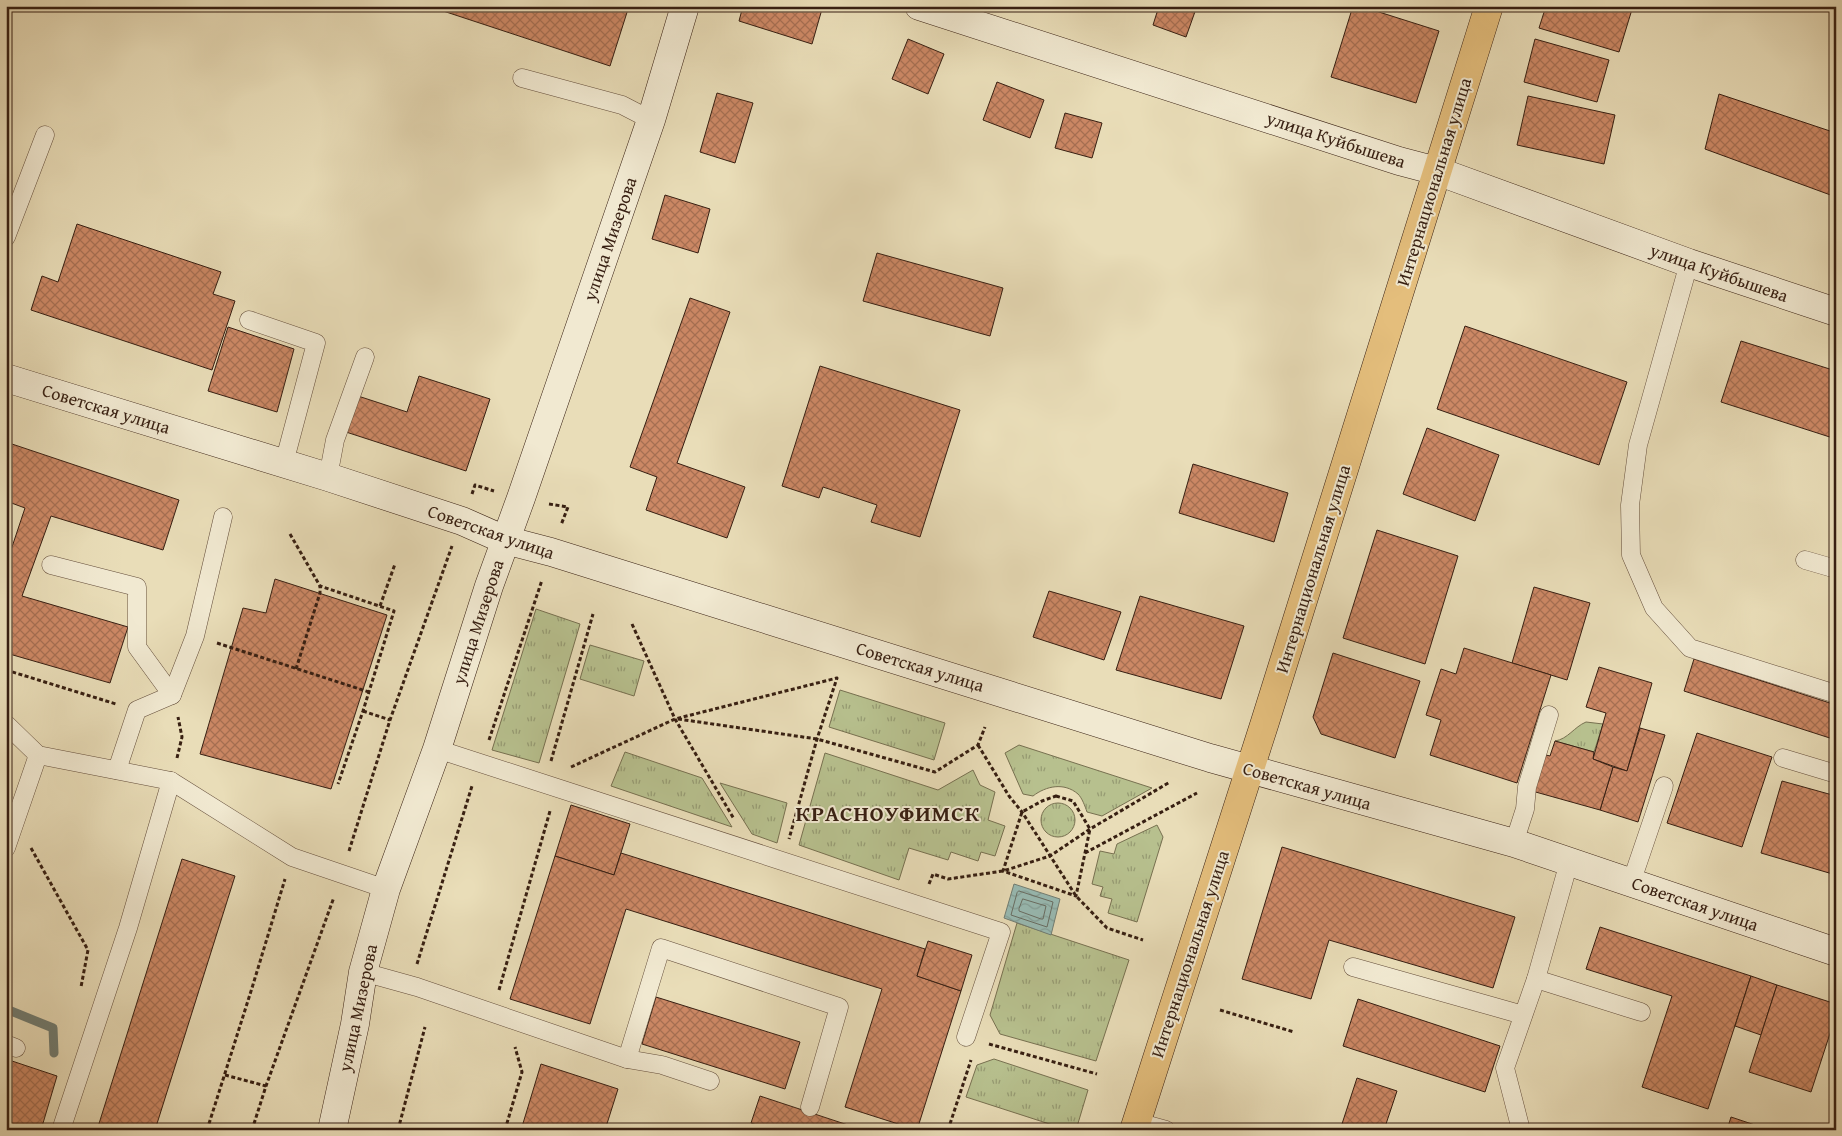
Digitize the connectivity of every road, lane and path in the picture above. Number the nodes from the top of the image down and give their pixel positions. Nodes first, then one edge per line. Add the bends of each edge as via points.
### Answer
1 (685, 6) edge
2 (919, 6) edge
3 (1489, 6) edge
4 (522, 78) dead end
5 (651, 120) junction
6 (45, 135) dead end
7 (1437, 171) junction
8 (6, 237) edge
9 (1689, 264) junction
10 (1836, 312) edge
11 (248, 320) dead end
12 (365, 357) dead end
13 (6, 378) edge
14 (284, 463) junction
15 (328, 477) junction
16 (223, 516) dead end
17 (290, 534) dead end
18 (505, 540) junction
19 (1805, 560) dead end
20 (395, 564) dead end
21 (51, 565) dead end
22 (1836, 569) edge
23 (320, 586) junction
24 (536, 597) dead end
25 (380, 606) junction
26 (593, 614) dead end
27 (632, 624) dead end
28 (195, 636) junction
29 (296, 669) junction
30 (6, 670) edge
31 (369, 692) junction
32 (1836, 694) edge
33 (172, 695) junction
34 (137, 710) junction
35 (363, 712) junction
36 (1549, 715) dead end
37 (675, 719) junction
38 (390, 720) dead end
39 (6, 724) edge
40 (985, 727) dead end
41 (817, 739) junction
42 (978, 745) junction
43 (437, 749) junction
44 (38, 754) junction
45 (1783, 758) dead end
46 (481, 764) junction
47 (1250, 769) junction
48 (117, 770) junction
49 (1836, 774) edge
50 (171, 781) junction
51 (547, 782) junction
52 (1170, 782) dead end
53 (338, 784) dead end
54 (1664, 786) dead end
55 (1197, 793) dead end
56 (1022, 812) junction
57 (16, 822) junction
58 (1090, 829) junction
59 (1514, 843) junction
60 (6, 848) edge
61 (753, 852) junction
62 (1085, 854) junction
63 (1050, 856) junction
64 (292, 857) junction
65 (783, 861) junction
66 (1569, 862) junction
67 (1003, 871) junction
68 (948, 879) dead end
69 (1631, 883) junction
70 (386, 889) junction
71 (1076, 896) junction
72 (1142, 940) dead end
73 (1836, 952) edge
74 (1353, 968) dead end
75 (363, 972) junction
76 (1536, 979) junction
77 (410, 986) junction
78 (80, 997) dead end
79 (1220, 1010) dead end
80 (1641, 1012) dead end
81 (1523, 1016) junction
82 (506, 1018) junction
83 (425, 1027) dead end
84 (1294, 1032) dead end
85 (972, 1038) junction
86 (627, 1059) junction
87 (1097, 1074) dead end
88 (225, 1075) junction
89 (710, 1081) dead end
90 (266, 1086) dead end
91 (810, 1107) dead end
92 (1136, 1126) edge
93 (61, 1130) edge
94 (207, 1130) edge
95 (332, 1130) edge
96 (398, 1130) edge
97 (505, 1130) edge
98 (948, 1130) edge
99 (1166, 1130) edge
100 (1521, 1130) edge

1 - 5 main road, улица Мизерова
2 - 7 main road, улица Куйбышева
3 - 7 main road, Интернациональная улица
4 - 5 lane via 622,105
5 - 18 main road, улица Мизерова
6 - 8 lane
7 - 9 main road, улица Куйбышева
7 - 47 main road, Интернациональная улица
9 - 10 main road, улица Куйбышева
9 - 32 lane via 1638,445 1630,505 1631,555 1654,608 1690,648
11 - 14 lane via 316,343
12 - 15 lane via 335,440
13 - 14 main road, Советская улица
14 - 15 main road, Советская улица
15 - 18 main road, Советская улица via 462,522
16 - 28 lane
17 - 23 path
18 - 43 main road, улица Мизерова
18 - 47 main road, Советская улица
19 - 22 lane
20 - 25 path
21 - 33 lane via 137,587 136,647
23 - 25 path
23 - 29 path
24 - 46 path
25 - 31 path via 394,610
26 - 51 path
27 - 37 path
28 - 29 path
28 - 33 lane
29 - 31 path
30 - 34 path
31 - 35 path
33 - 34 lane
33 - 50 path via 182,737
34 - 48 lane
35 - 38 path
35 - 53 path
36 - 59 lane
37 - 41 path
37 - 41 path via 837,678
37 - 51 path
37 - 61 path
39 - 44 lane
40 - 42 path
41 - 42 path via 935,772
41 - 65 path
42 - 56 path
43 - 46 lane
43 - 70 main road, улица Мизерова
44 - 48 lane
44 - 57 lane
45 - 49 lane
46 - 51 lane
46 - 77 path
47 - 59 main road, Советская улица
47 - 92 main road, Интернациональная улица
48 - 50 lane
50 - 64 lane
50 - 93 lane via 128,928
51 - 61 lane
51 - 82 path via 550,813 498,992
52 - 58 path
54 - 69 lane
55 - 62 path
56 - 58 path via 1056,796 1073,801
56 - 63 path
56 - 67 path
57 - 60 lane
57 - 78 path via 88,950
58 - 62 path
58 - 63 path
59 - 66 main road, Советская улица
61 - 65 lane
62 - 71 path
63 - 67 path
63 - 71 path
64 - 70 lane
64 - 88 path
65 - 85 lane via 1001,932
66 - 69 main road, Советская улица
66 - 76 lane
67 - 68 path
67 - 71 path
69 - 73 main road, Советская улица
70 - 75 main road, улица Мизерова
71 - 72 path via 1107,928
74 - 81 lane
75 - 77 lane
75 - 95 main road, улица Мизерова
76 - 80 lane
76 - 81 lane
77 - 82 lane
79 - 84 path
81 - 100 lane via 1505,1068
82 - 86 lane
82 - 97 path via 522,1072
83 - 96 path
85 - 87 path
85 - 98 path
86 - 89 lane
86 - 91 lane via 661,948 838,1006
88 - 90 path
88 - 94 path
92 - 99 lane

